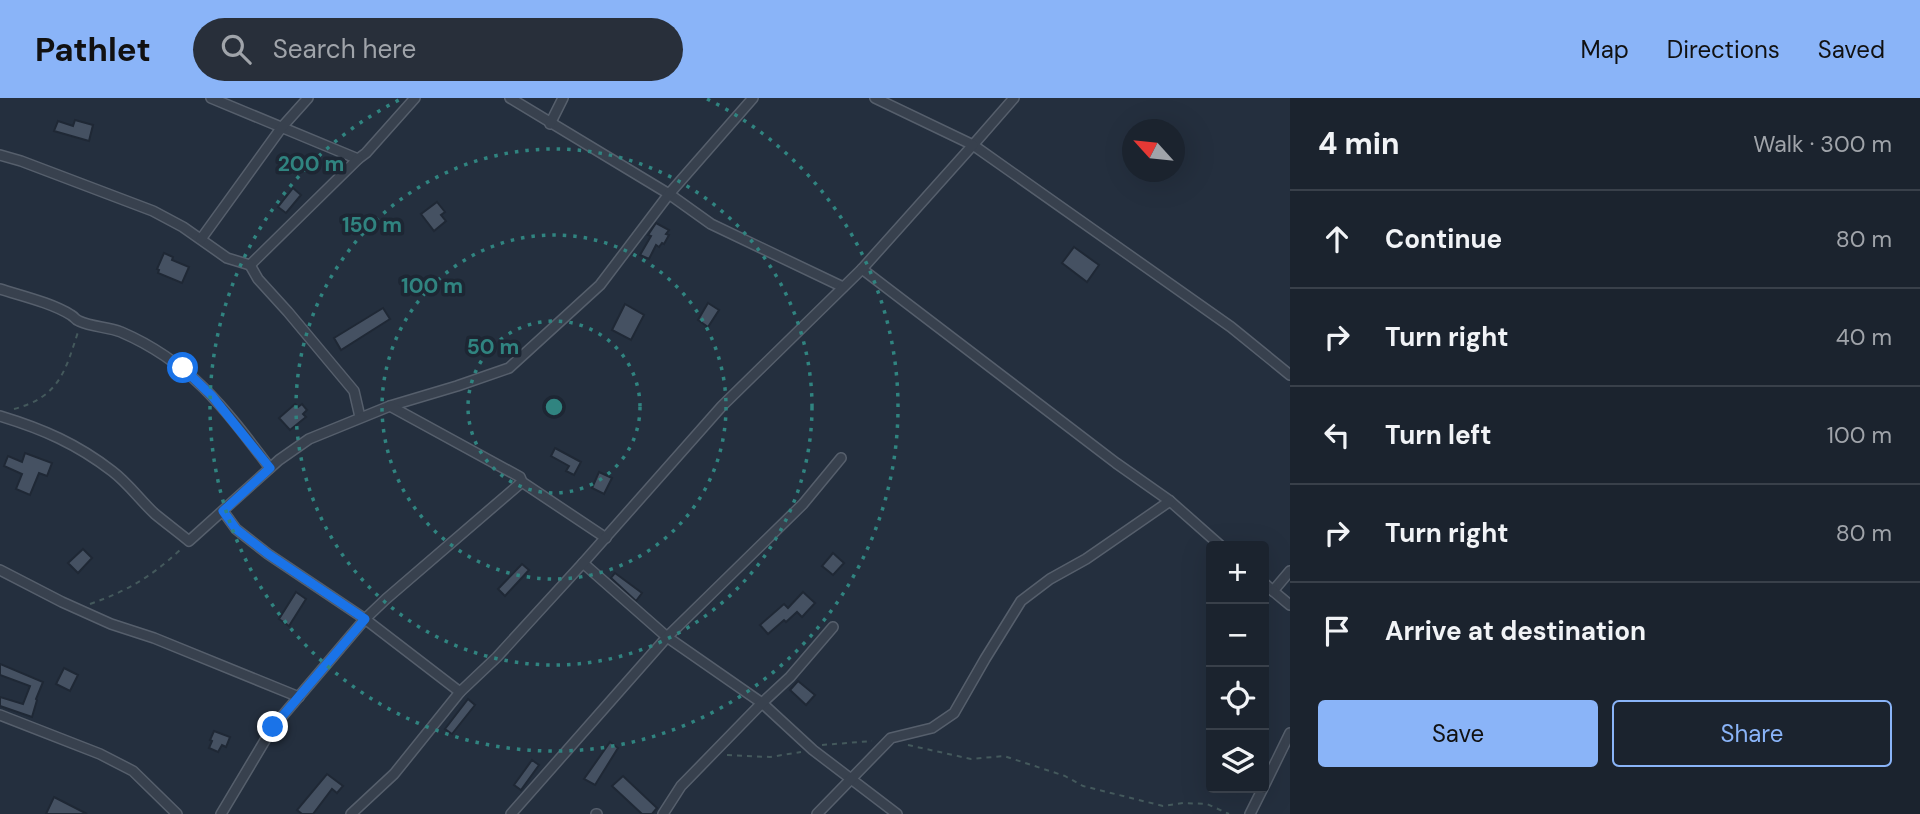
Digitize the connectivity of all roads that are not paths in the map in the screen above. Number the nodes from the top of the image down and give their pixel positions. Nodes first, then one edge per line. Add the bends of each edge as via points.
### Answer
1 (211, 98) edge
2 (308, 98) edge
3 (415, 98) edge
4 (510, 98) edge
5 (564, 98) edge
6 (752, 98) edge
7 (875, 98) edge
8 (1014, 98) edge
9 (550, 124) junction
10 (282, 127) junction
11 (973, 145) junction
12 (0, 155) edge
13 (358, 159) junction
14 (668, 194) junction
15 (201, 240) junction
16 (250, 265) junction
17 (862, 268) junction
18 (843, 287) junction
19 (0, 289) edge
20 (1290, 375) edge
21 (390, 406) junction
22 (2, 414) edge
23 (360, 417) junction
24 (841, 458) dead end
25 (270, 468) junction
26 (522, 482) junction
27 (1170, 501) junction
28 (223, 511) junction
29 (606, 538) junction
30 (1215, 541) edge
31 (583, 563) junction
32 (0, 570) edge
33 (1290, 571) edge
34 (1269, 587) edge
35 (1273, 591) junction
36 (1290, 605) edge
37 (365, 619) junction
38 (833, 627) dead end
39 (667, 637) junction
40 (460, 692) junction
41 (299, 697) junction
42 (762, 703) junction
43 (0, 715) edge
44 (1290, 733) edge
45 (1269, 775) edge
46 (852, 780) junction
47 (1260, 793) edge
48 (177, 814) edge
49 (221, 814) edge
50 (351, 814) edge
51 (511, 814) edge
52 (663, 814) edge
53 (817, 814) edge
54 (897, 814) edge
55 (1250, 814) edge

1 - 10 street
2 - 10 street
3 - 13 street
4 - 9 street
5 - 9 street
6 - 14 street
7 - 11 street
8 - 11 street
9 - 14 street
10 - 13 street
10 - 15 street
11 - 17 street
11 - 20 street via 1231,327
12 - 15 street via 153,211
13 - 16 street
14 - 18 street via 710,224
14 - 21 street via 600,285 509,368
15 - 16 street via 227,258
16 - 23 street via 354,391
17 - 18 street
17 - 27 street
18 - 29 street via 722,406
19 - 25 street via 150,346 183,368 212,396
21 - 23 street
21 - 26 street
22 - 28 street via 89,455 189,541
23 - 25 street via 309,439
24 - 39 street via 803,504
25 - 28 street
26 - 29 street
26 - 37 street
27 - 30 street
27 - 46 street via 1021,601 954,713 932,728 891,738
28 - 37 street via 236,529 268,554
29 - 31 street
31 - 39 street
31 - 40 street
32 - 41 street via 111,624
33 - 35 street
34 - 35 street
35 - 36 street
37 - 40 street
37 - 41 street
38 - 42 street
39 - 42 street
39 - 51 street
40 - 50 street via 394,774
41 - 49 street via 273,727
42 - 46 street
42 - 52 street via 681,786
43 - 48 street via 133,771
44 - 45 street
46 - 53 street
46 - 54 street
47 - 55 street

